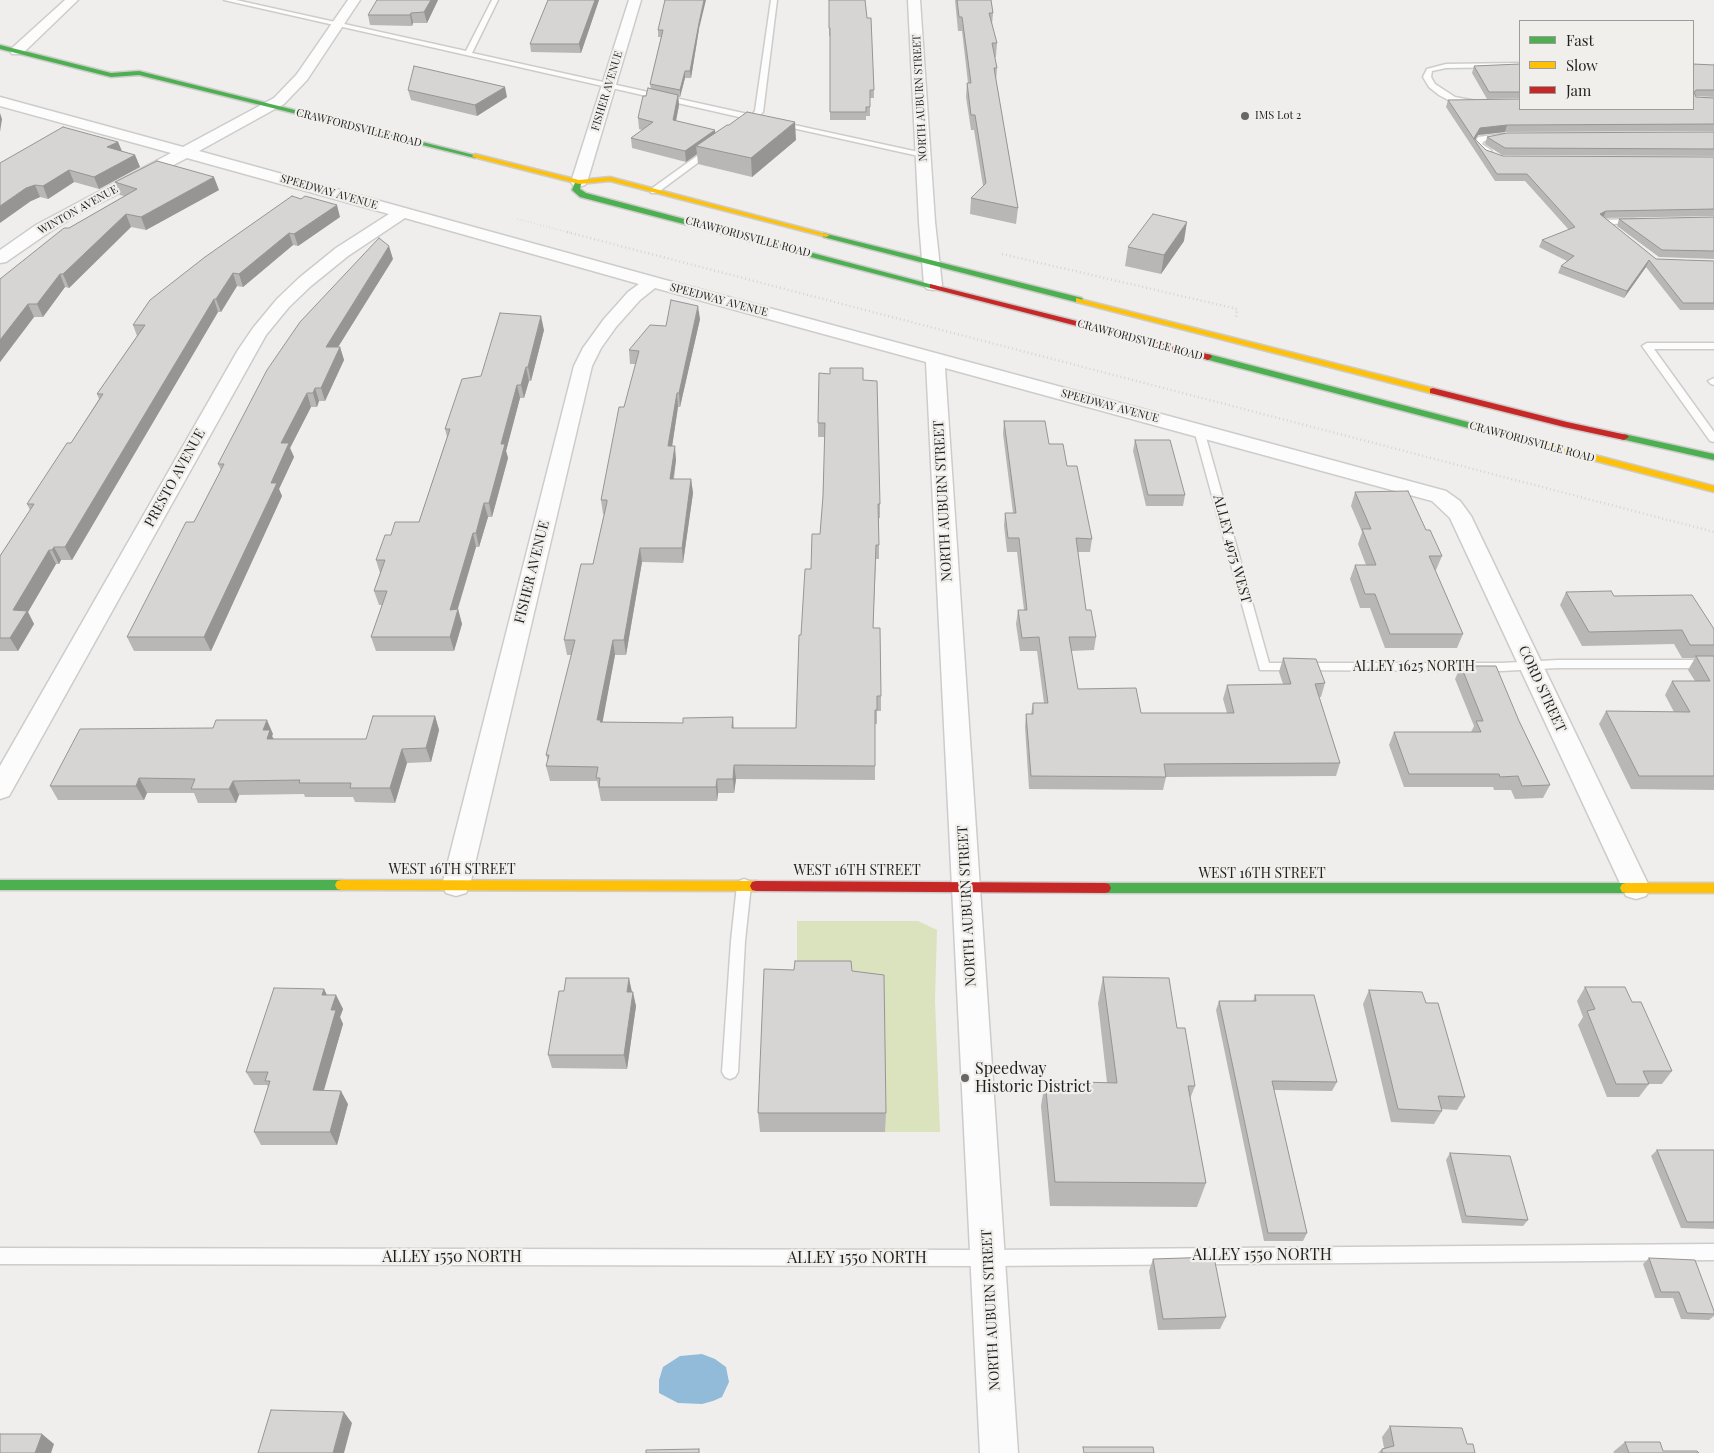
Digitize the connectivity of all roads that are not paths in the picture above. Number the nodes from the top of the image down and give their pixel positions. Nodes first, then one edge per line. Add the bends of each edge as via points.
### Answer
1 (72, 0) edge
2 (227, 0) edge
3 (354, 0) edge
4 (495, 0) edge
5 (635, 0) edge
6 (774, 0) edge
7 (914, 0) edge
8 (337, 25) junction
9 (16, 33) dead end
10 (38, 38) junction
11 (0, 47) edge
12 (17, 51) junction
13 (468, 54) junction
14 (128, 61) dead end
15 (1519, 65) edge
16 (139, 73) junction
17 (610, 85) junction
18 (0, 101) edge
19 (1479, 102) edge
20 (272, 106) junction
21 (754, 118) junction
22 (739, 129) edge
23 (1514, 135) edge
24 (716, 146) edge
25 (184, 152) junction
26 (923, 155) junction
27 (1494, 156) edge
28 (579, 182) junction
29 (654, 191) junction
30 (402, 213) junction
31 (1640, 221) edge
32 (1618, 233) edge
33 (0, 258) edge
34 (929, 261) junction
35 (652, 282) junction
36 (933, 285) junction
37 (1714, 346) edge
38 (935, 358) junction
39 (1199, 430) junction
40 (1714, 439) edge
41 (1714, 457) edge
42 (1714, 489) edge
43 (1439, 496) joint
44 (1714, 664) edge
45 (1531, 665) junction
46 (1264, 667) joint
47 (0, 789) edge
48 (0, 885) edge
49 (456, 885) junction
50 (744, 886) junction
51 (965, 886) junction
52 (1636, 888) junction
53 (1714, 888) edge
54 (730, 1072) dead end
55 (1714, 1252) edge
56 (0, 1256) edge
57 (987, 1258) junction
58 (999, 1453) edge

1 - 10 street
2 - 8 lane
3 - 8 street
4 - 13 lane
5 - 17 street, FISHER AVENUE
6 - 21 lane via 759,112
7 - 26 street, NORTH AUBURN STREET
8 - 13 lane
8 - 20 street via 302,77
9 - 10 main road
10 - 12 street
11 - 12 main road, CRAWFORDSVILLE ROAD
12 - 16 main road, CRAWFORDSVILLE ROAD via 110,75
13 - 17 lane
14 - 16 main road via 138,64
15 - 19 lane via 1446,66 1429,70 1432,85 1442,93 1453,99
16 - 20 main road, CRAWFORDSVILLE ROAD
17 - 21 lane
17 - 28 street, FISHER AVENUE
18 - 25 street, SPEEDWAY AVENUE
20 - 25 street, WINTON AVENUE
20 - 28 main road, CRAWFORDSVILLE ROAD
21 - 22 lane
21 - 26 lane
23 - 27 lane via 1481,139 1478,144
24 - 29 lane
25 - 30 street, SPEEDWAY AVENUE
25 - 33 street, WINTON AVENUE via 56,220
26 - 34 street, NORTH AUBURN STREET
28 - 29 main road, CRAWFORDSVILLE ROAD via 610,179
28 - 36 main road, CRAWFORDSVILLE ROAD via 576,190 582,194
29 - 34 main road, CRAWFORDSVILLE ROAD
30 - 35 street, SPEEDWAY AVENUE
30 - 47 street, PRESTO AVENUE via 342,252 305,282 272,315 255,338
31 - 32 lane via 1603,222
34 - 36 street, NORTH AUBURN STREET
34 - 41 main road, CRAWFORDSVILLE ROAD via 1577,427
35 - 38 street, SPEEDWAY AVENUE
35 - 49 street, FISHER AVENUE via 634,296 610,323 583,366
36 - 42 main road, CRAWFORDSVILLE ROAD
37 - 40 lane via 1647,346
38 - 39 street, SPEEDWAY AVENUE
38 - 51 street, NORTH AUBURN STREET
39 - 43 street, SPEEDWAY AVENUE
39 - 46 lane, ALLEY 4975 WEST
43 - 45 street, CORD STREET via 1460,516
44 - 45 lane, ALLEY 1625 NORTH
45 - 46 lane, ALLEY 1625 NORTH
45 - 52 street, CORD STREET
48 - 49 main road, WEST 16TH STREET
49 - 50 main road, WEST 16TH STREET
50 - 51 main road, WEST 16TH STREET
50 - 54 lane
51 - 52 main road, WEST 16TH STREET
51 - 57 street, NORTH AUBURN STREET
52 - 53 main road, WEST 16TH STREET
55 - 57 lane, ALLEY 1550 NORTH
56 - 57 lane, ALLEY 1550 NORTH
57 - 58 street, NORTH AUBURN STREET

